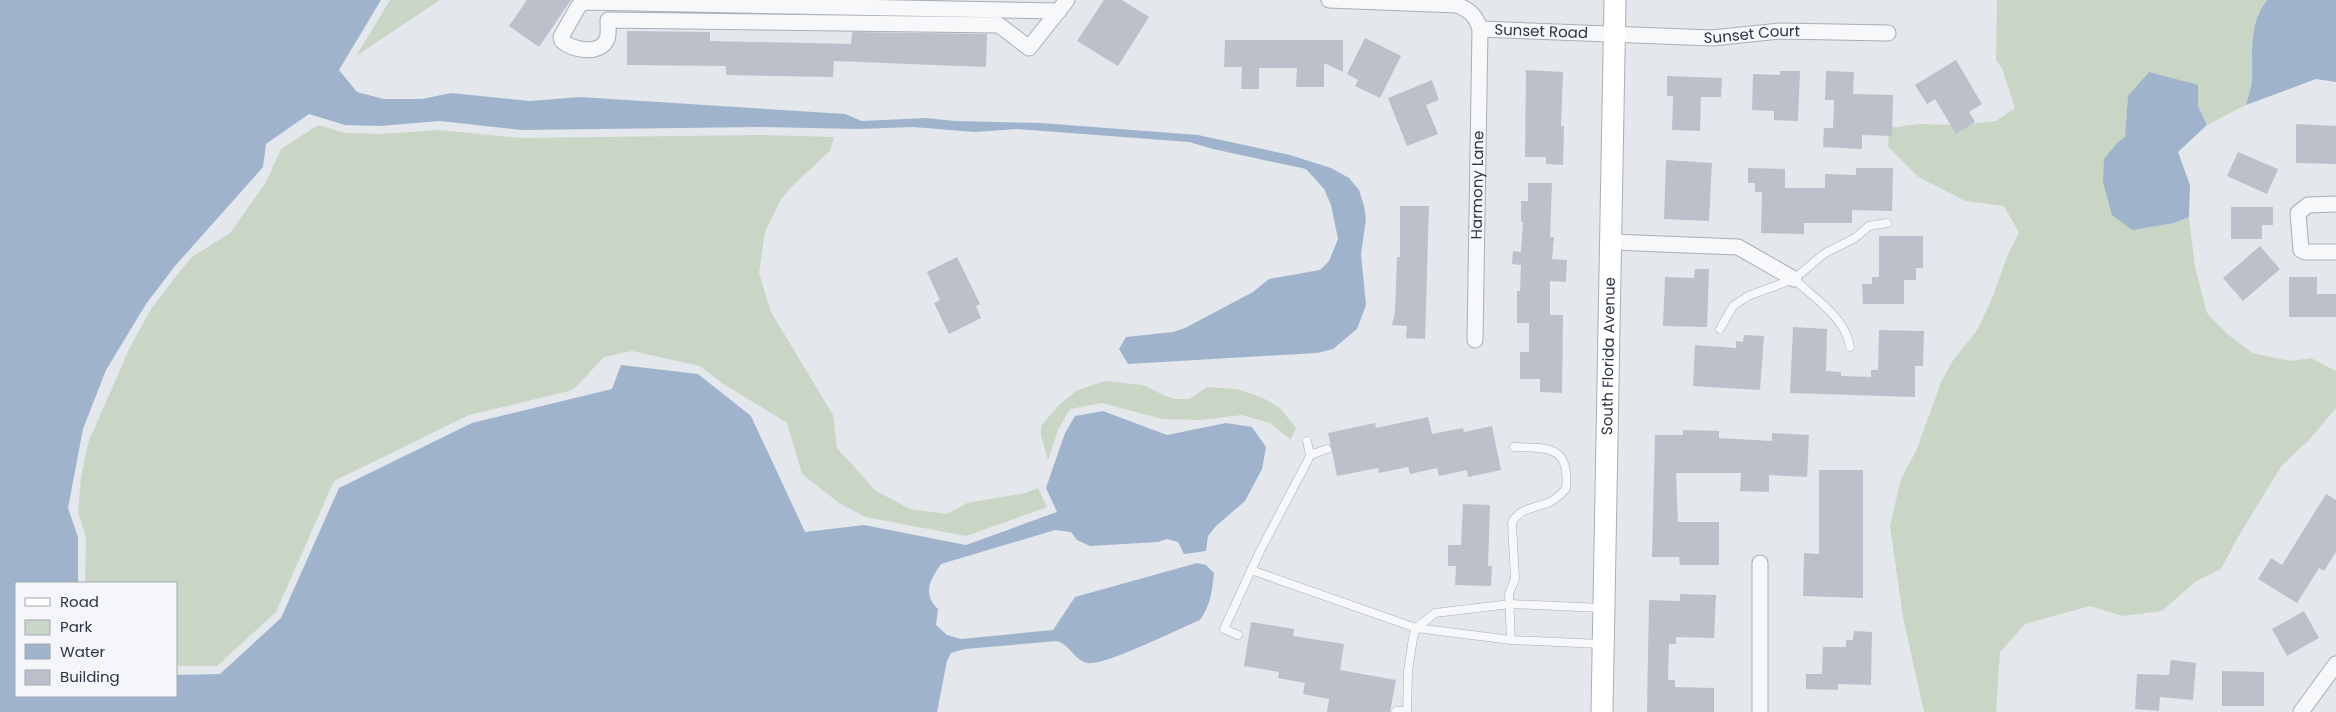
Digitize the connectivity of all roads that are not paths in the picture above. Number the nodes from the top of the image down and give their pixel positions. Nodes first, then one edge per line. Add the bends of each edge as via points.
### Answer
1 (1329, 0) edge
2 (1615, 0) edge
3 (1063, 6) edge
4 (1480, 29) junction
5 (1888, 33) dead end
6 (1615, 34) junction
7 (2336, 204) edge
8 (1887, 223) dead end
9 (1611, 242) junction
10 (2336, 252) edge
11 (1794, 279) junction
12 (1720, 329) dead end
13 (1475, 340) dead end
14 (1850, 346) dead end
15 (1307, 441) dead end
16 (1514, 447) dead end
17 (1327, 449) dead end
18 (1310, 455) junction
19 (1760, 563) dead end
20 (1251, 570) junction
21 (1510, 604) junction
22 (1604, 608) junction
23 (1416, 628) junction
24 (1238, 635) dead end
25 (1511, 640) junction
26 (1603, 644) junction
27 (2336, 664) edge
28 (1396, 711) edge
29 (1407, 712) edge
30 (1602, 712) edge
31 (1760, 712) edge
32 (2302, 712) edge

1 - 4 street, Sunset Road via 1457,4 1472,13
2 - 6 street, South Florida Avenue
3 - 3 street via 583,2 561,37 572,48 586,50 603,46 607,39 608,20 999,25 1029,48
4 - 6 street, Sunset Road
4 - 13 street, Harmony Lane
5 - 6 street, Sunset Court via 1780,31 1712,38
6 - 9 street, South Florida Avenue
7 - 10 street via 2308,205 2298,213 2301,250
8 - 11 lane via 1869,226 1855,238 1825,252
9 - 11 street via 1738,247
9 - 22 street, South Florida Avenue
11 - 12 lane via 1748,296 1733,306
11 - 14 lane via 1834,316 1848,336
15 - 18 lane
16 - 21 lane via 1548,448 1557,452 1567,472 1567,483 1557,498 1514,517 1515,579 1510,588
17 - 18 lane
18 - 20 lane
19 - 31 street
20 - 23 lane
20 - 24 lane via 1224,630
21 - 22 lane
21 - 23 lane via 1441,611
21 - 25 lane
22 - 26 street, South Florida Avenue
23 - 25 lane
23 - 29 lane via 1409,659
25 - 26 lane
26 - 30 street, South Florida Avenue
27 - 32 street
28 - 29 lane

